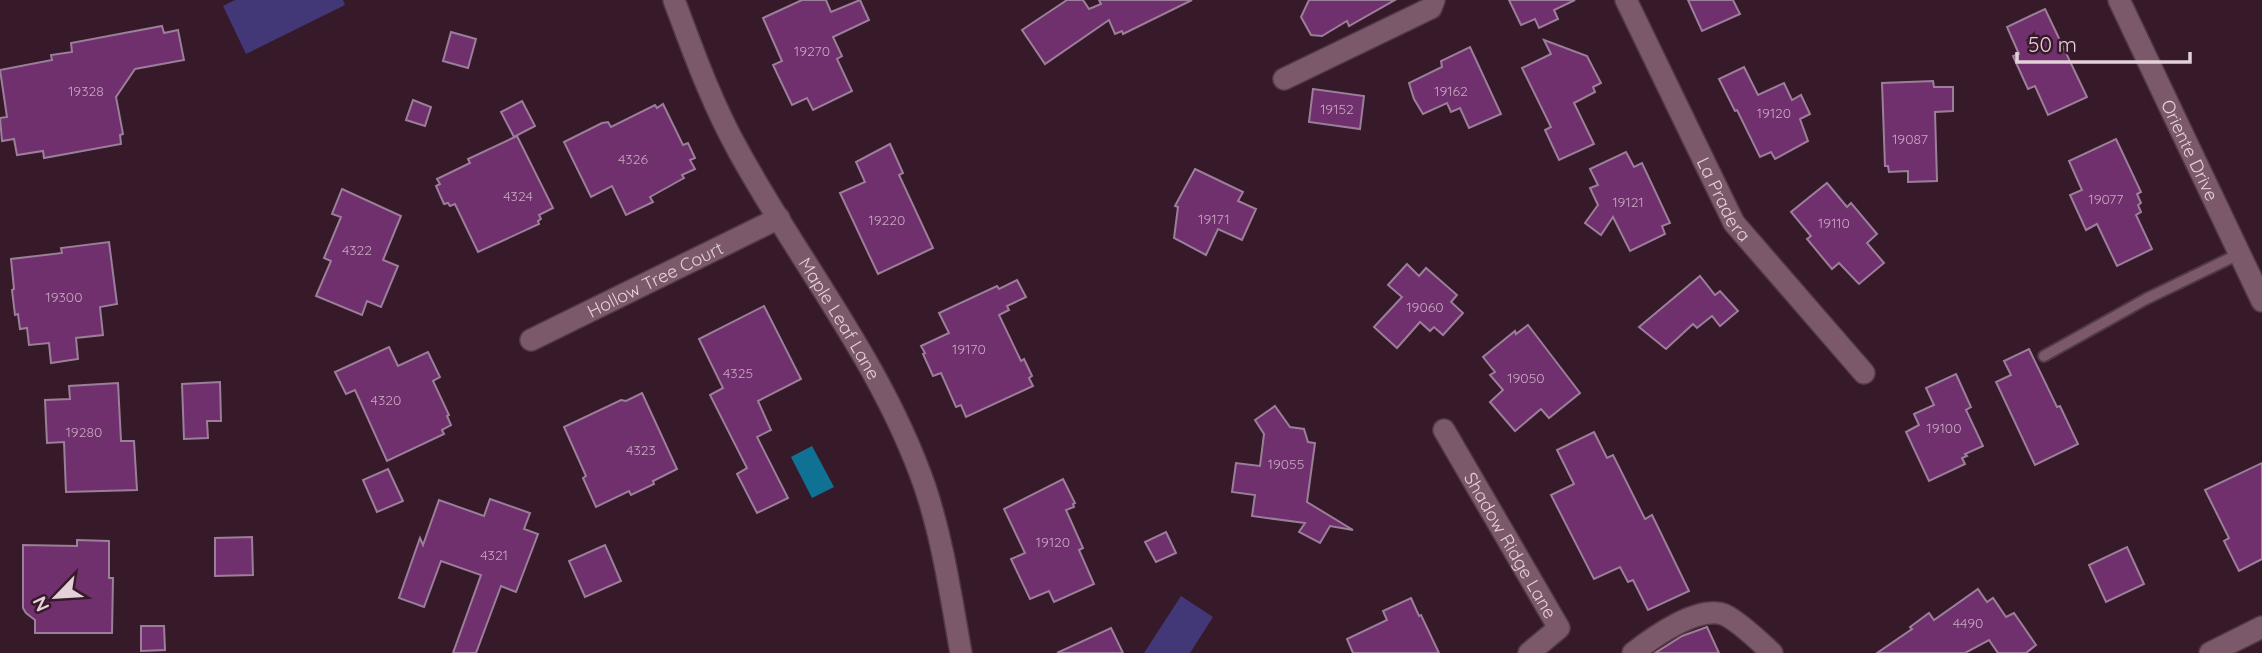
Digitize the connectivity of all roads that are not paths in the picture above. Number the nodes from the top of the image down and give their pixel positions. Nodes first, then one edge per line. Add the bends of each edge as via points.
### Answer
1 (674, 0) edge
2 (1434, 0) edge
3 (1626, 0) edge
4 (2119, 0) edge
5 (1284, 79) dead end
6 (779, 218) junction
7 (2239, 254) junction
8 (2262, 301) edge
9 (531, 340) dead end
10 (2044, 356) dead end
11 (1864, 373) dead end
12 (1444, 430) dead end
13 (2262, 627) edge
14 (961, 653) edge
15 (1529, 653) edge
16 (1633, 653) edge
17 (1772, 653) edge
18 (2210, 653) edge

1 - 6 street, Maple Leaf Lane via 738,151
2 - 5 street via 1431,8
3 - 11 street, La Pradera via 1734,223
4 - 7 street, Oriente Drive
6 - 9 street, Hollow Tree Court
6 - 14 street, Maple Leaf Lane via 870,368 924,485 941,542
7 - 8 street, Oriente Drive
7 - 10 lane
12 - 15 street, Shadow Ridge Lane via 1559,628
13 - 18 street
16 - 17 street via 1660,631 1703,614 1724,614

